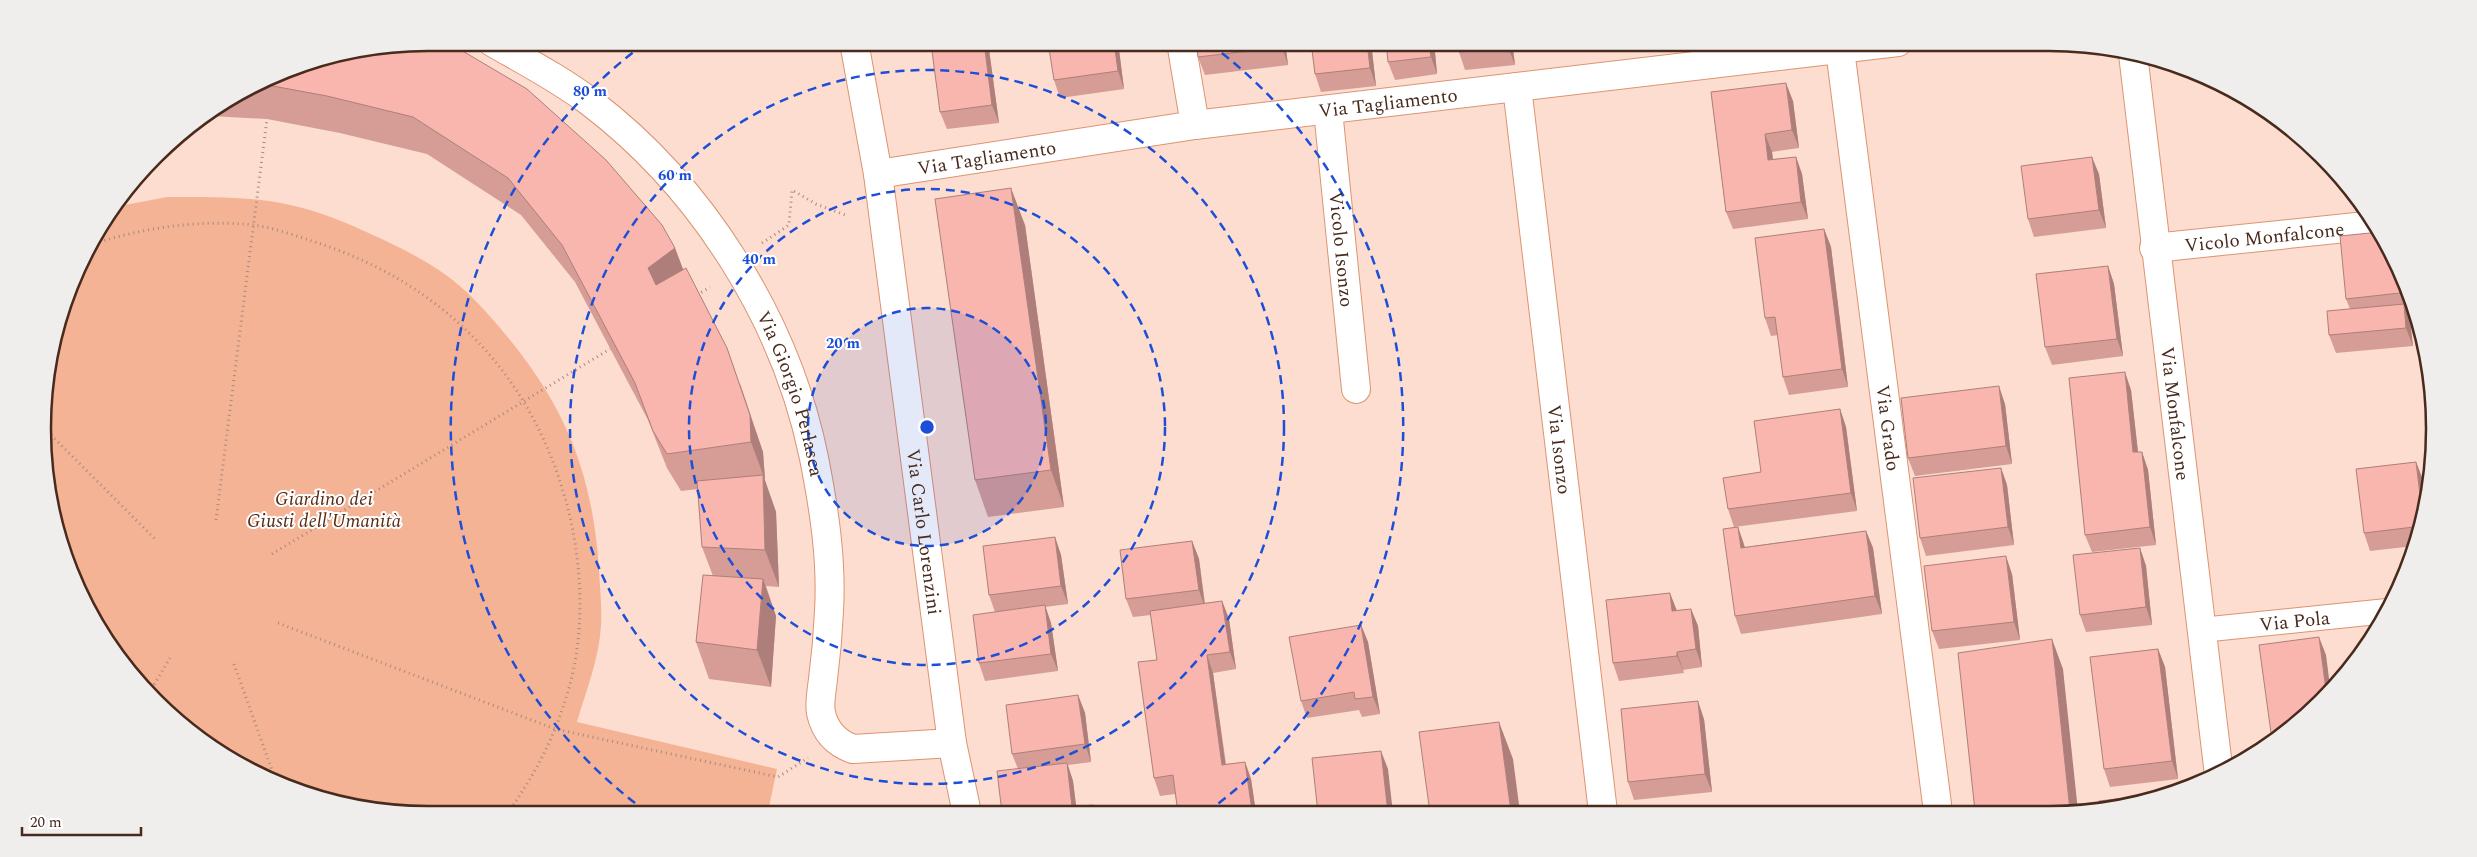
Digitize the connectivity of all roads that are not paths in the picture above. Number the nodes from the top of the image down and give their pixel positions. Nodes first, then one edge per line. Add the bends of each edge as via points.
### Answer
1 (508, 51) edge
2 (856, 51) edge
3 (1182, 51) edge
4 (1801, 51) edge
5 (1841, 51) edge
6 (2134, 61) edge
7 (1517, 87) junction
8 (1328, 110) junction
9 (1194, 125) junction
10 (878, 174) junction
11 (2366, 226) edge
12 (2154, 248) junction
13 (1356, 389) dead end
14 (2378, 612) edge
15 (2201, 630) junction
16 (952, 743) junction
17 (2218, 765) edge
18 (965, 806) edge
19 (1601, 806) edge
20 (1937, 806) edge

1 - 16 street, Via Giorgio Perlasca via 590,102 676,183 740,269 790,372 814,456 830,562 828,638 820,710 823,722 843,746 864,750
2 - 10 street, Via Carlo Lorenzini
3 - 9 street
4 - 7 street, Via Tagliamento
5 - 20 street, Via Grado
6 - 12 street, Via Monfalcone
7 - 8 street, Via Tagliamento
7 - 19 street, Via Isonzo
8 - 9 street, Via Tagliamento
8 - 13 street, Vicolo Isonzo
9 - 10 street, Via Tagliamento
10 - 16 street, Via Carlo Lorenzini
11 - 12 street, Vicolo Monfalcone
12 - 15 street, Via Monfalcone
14 - 15 lane, Via Pola
15 - 17 street, Via Monfalcone
16 - 18 street, Via Carlo Lorenzini

